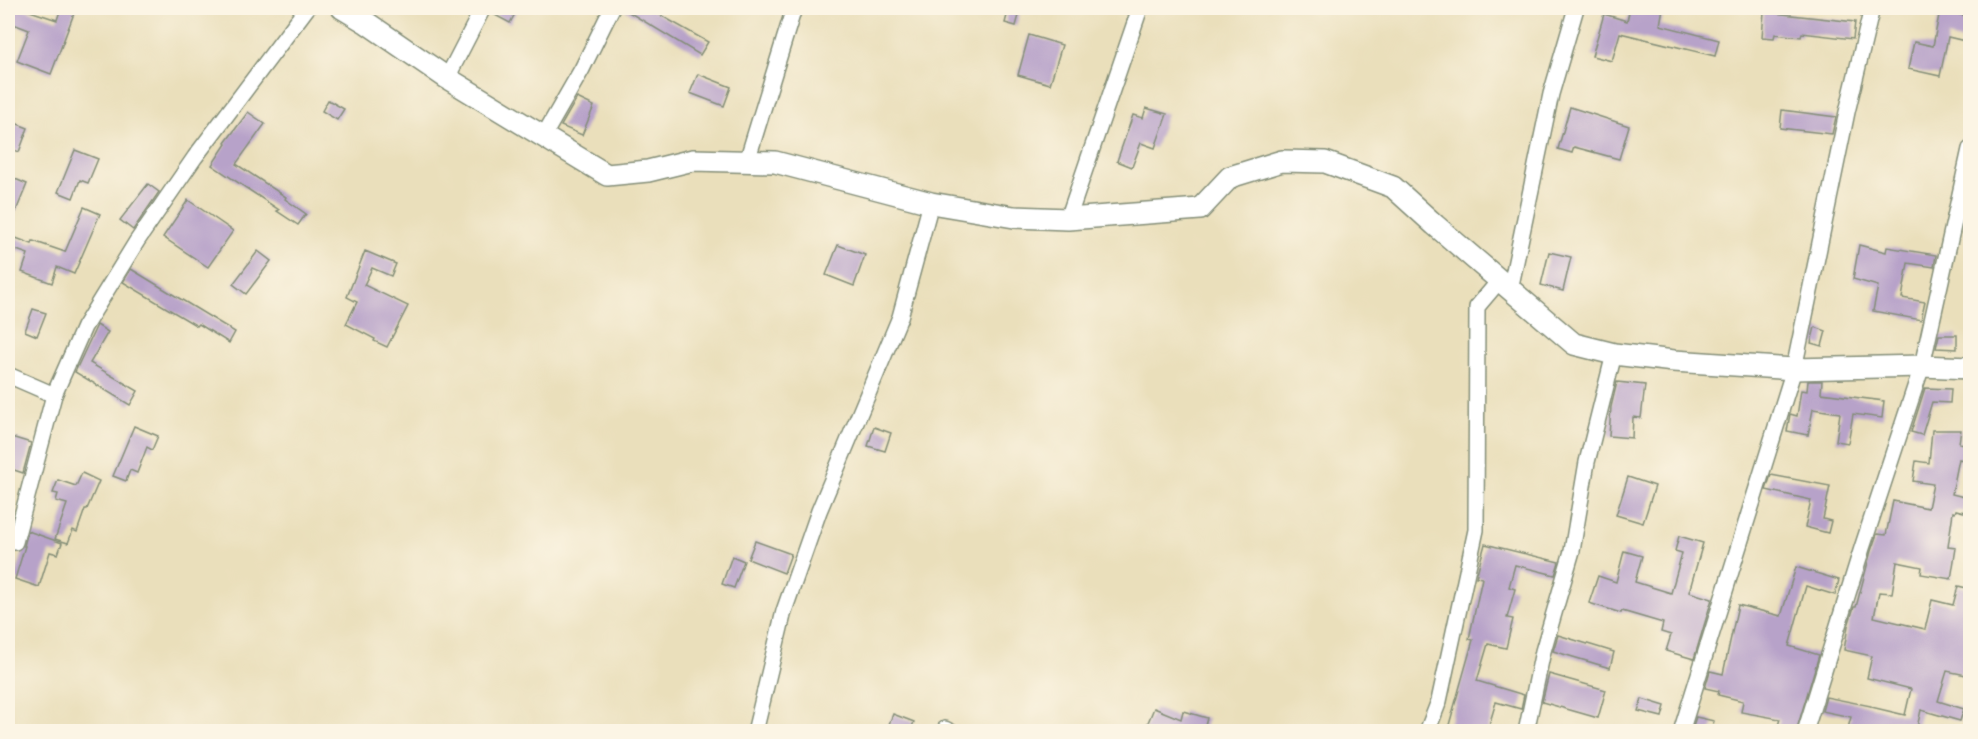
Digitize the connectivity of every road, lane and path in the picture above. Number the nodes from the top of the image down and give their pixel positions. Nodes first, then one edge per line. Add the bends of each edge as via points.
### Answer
1 (307, 8) edge
2 (342, 8) edge
3 (483, 8) edge
4 (612, 8) edge
5 (794, 8) edge
6 (1140, 8) edge
7 (1576, 8) edge
8 (1872, 8) edge
9 (447, 78) junction
10 (543, 137) junction
11 (1971, 149) edge
12 (747, 161) junction
13 (931, 202) junction
14 (1068, 219) junction
15 (1505, 285) junction
16 (1614, 354) junction
17 (1922, 366) junction
18 (1971, 368) edge
19 (1794, 369) junction
20 (8, 375) edge
21 (54, 395) junction
22 (15, 542) dead end
23 (755, 732) edge
24 (944, 732) edge
25 (951, 732) edge
26 (1427, 732) edge
27 (1526, 732) edge
28 (1681, 732) edge
29 (1805, 732) edge

1 - 21 street via 136,241 84,327
2 - 9 street
3 - 9 street
4 - 10 street
5 - 12 street
6 - 14 street
7 - 15 street
8 - 19 street
9 - 10 street
10 - 12 street via 607,175 648,171 693,160
11 - 17 street
12 - 13 street via 775,162
13 - 14 street via 1014,217
13 - 23 street via 900,317 819,511 784,611
14 - 15 street via 1200,210 1230,177 1282,161 1325,162 1393,187
15 - 16 street via 1574,344
15 - 26 street via 1477,307 1476,530 1439,701
16 - 19 street
16 - 27 street via 1587,462 1572,551 1543,651
17 - 18 street
17 - 19 street
17 - 29 street
19 - 28 street
20 - 21 street
21 - 22 street
24 - 25 street

